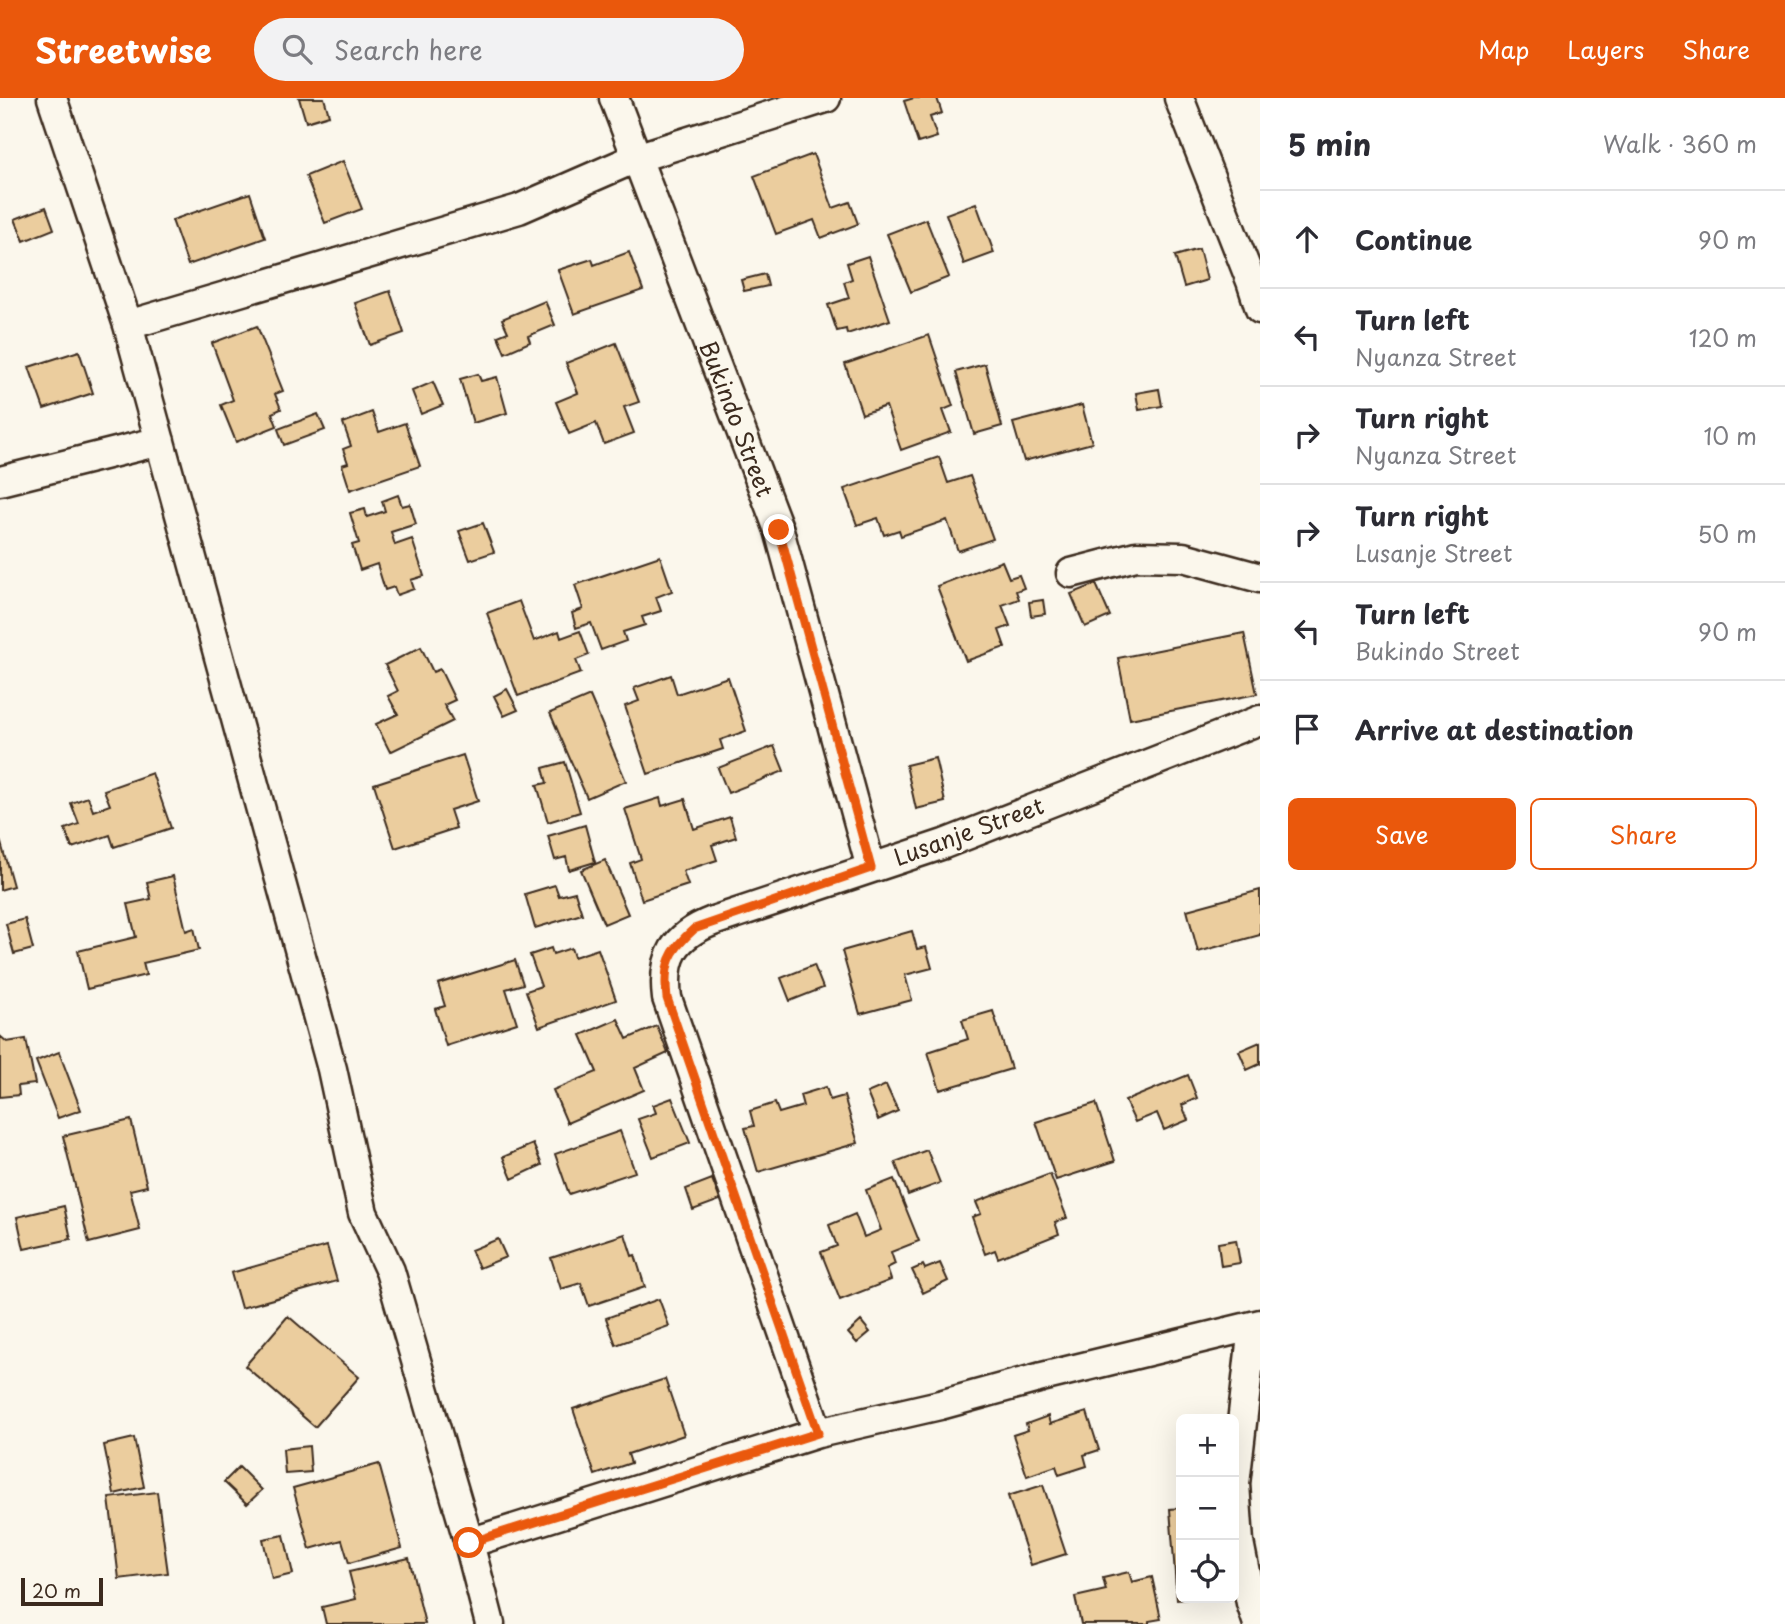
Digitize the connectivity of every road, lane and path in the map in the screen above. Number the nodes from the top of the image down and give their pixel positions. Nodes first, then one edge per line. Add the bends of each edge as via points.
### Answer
1 (52, 98) edge
2 (614, 98) edge
3 (826, 98) edge
4 (1179, 98) edge
5 (636, 158) junction
6 (1256, 272) edge
7 (1260, 309) edge
8 (128, 326) junction
9 (160, 441) junction
10 (0, 481) edge
11 (1071, 573) dead end
12 (1260, 578) edge
13 (1260, 720) edge
14 (871, 868) junction
15 (1257, 1325) edge
16 (818, 1433) junction
17 (469, 1543) junction
18 (1256, 1609) edge
19 (490, 1624) edge

1 - 8 street
2 - 5 street, Bukindo Street
3 - 5 street
4 - 6 street
5 - 8 street via 519,209
5 - 14 street, Bukindo Street via 779,530
6 - 7 street
8 - 9 street
9 - 10 street
9 - 17 street via 332,1069 363,1213 390,1270
11 - 12 street via 1136,556 1171,556
13 - 14 street, Lusanje Street via 944,844
14 - 16 street, Lusanje Street via 694,929 679,942 664,978 667,998
15 - 16 street
15 - 18 street via 1235,1484 1239,1542
16 - 17 street
17 - 19 street

